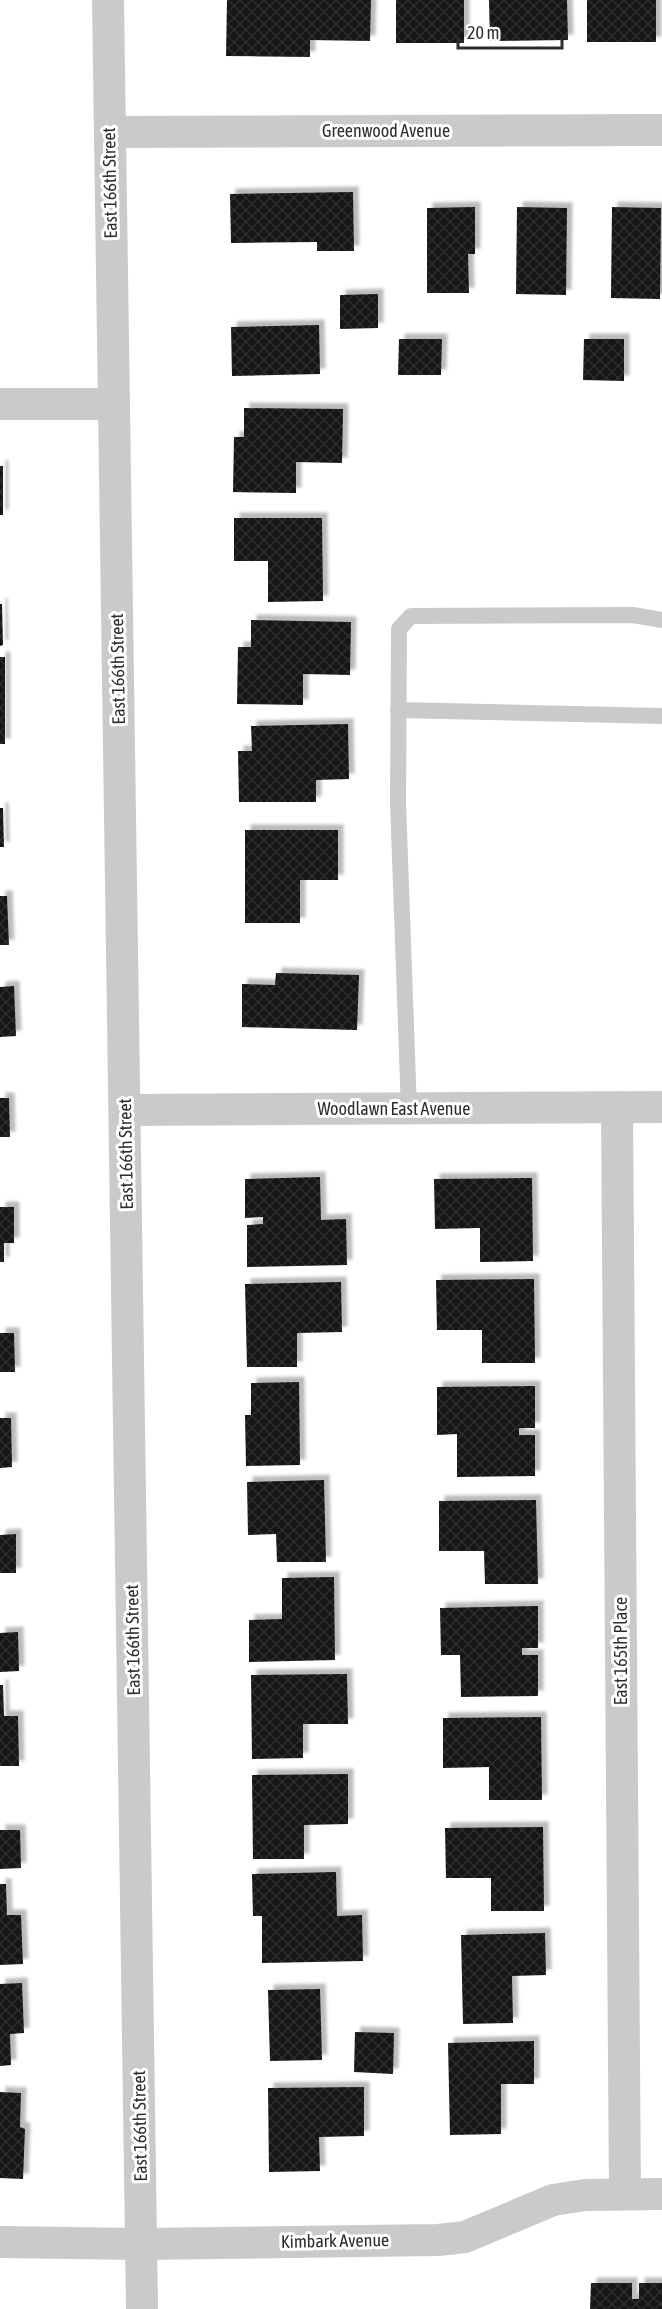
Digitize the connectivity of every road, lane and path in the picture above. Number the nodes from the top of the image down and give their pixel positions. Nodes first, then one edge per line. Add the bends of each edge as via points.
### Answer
1 (108, 0) edge
2 (662, 130) edge
3 (110, 132) junction
4 (0, 404) edge
5 (114, 404) junction
6 (662, 620) edge
7 (398, 710) junction
8 (662, 716) edge
9 (617, 1107) junction
10 (662, 1107) edge
11 (126, 1110) junction
12 (409, 1110) junction
13 (625, 2194) junction
14 (662, 2194) edge
15 (0, 2242) edge
16 (141, 2244) junction
17 (142, 2309) edge

1 - 3 street, East 166th Street
2 - 3 street, Greenwood Avenue
3 - 5 street, East 166th Street
4 - 5 street
5 - 11 street, East 166th Street
6 - 7 lane via 633,615 411,616 399,628
7 - 8 lane
7 - 12 lane
9 - 10 street, Woodlawn East Avenue
9 - 12 street, Woodlawn East Avenue
9 - 13 street, East 165th Place
11 - 12 street, Woodlawn East Avenue
11 - 16 street, East 166th Street
13 - 14 street, Kimbark Avenue
13 - 16 street, Kimbark Avenue via 553,2200 465,2237 438,2240
15 - 16 street, Kimbark Avenue
16 - 17 street, East 166th Street

